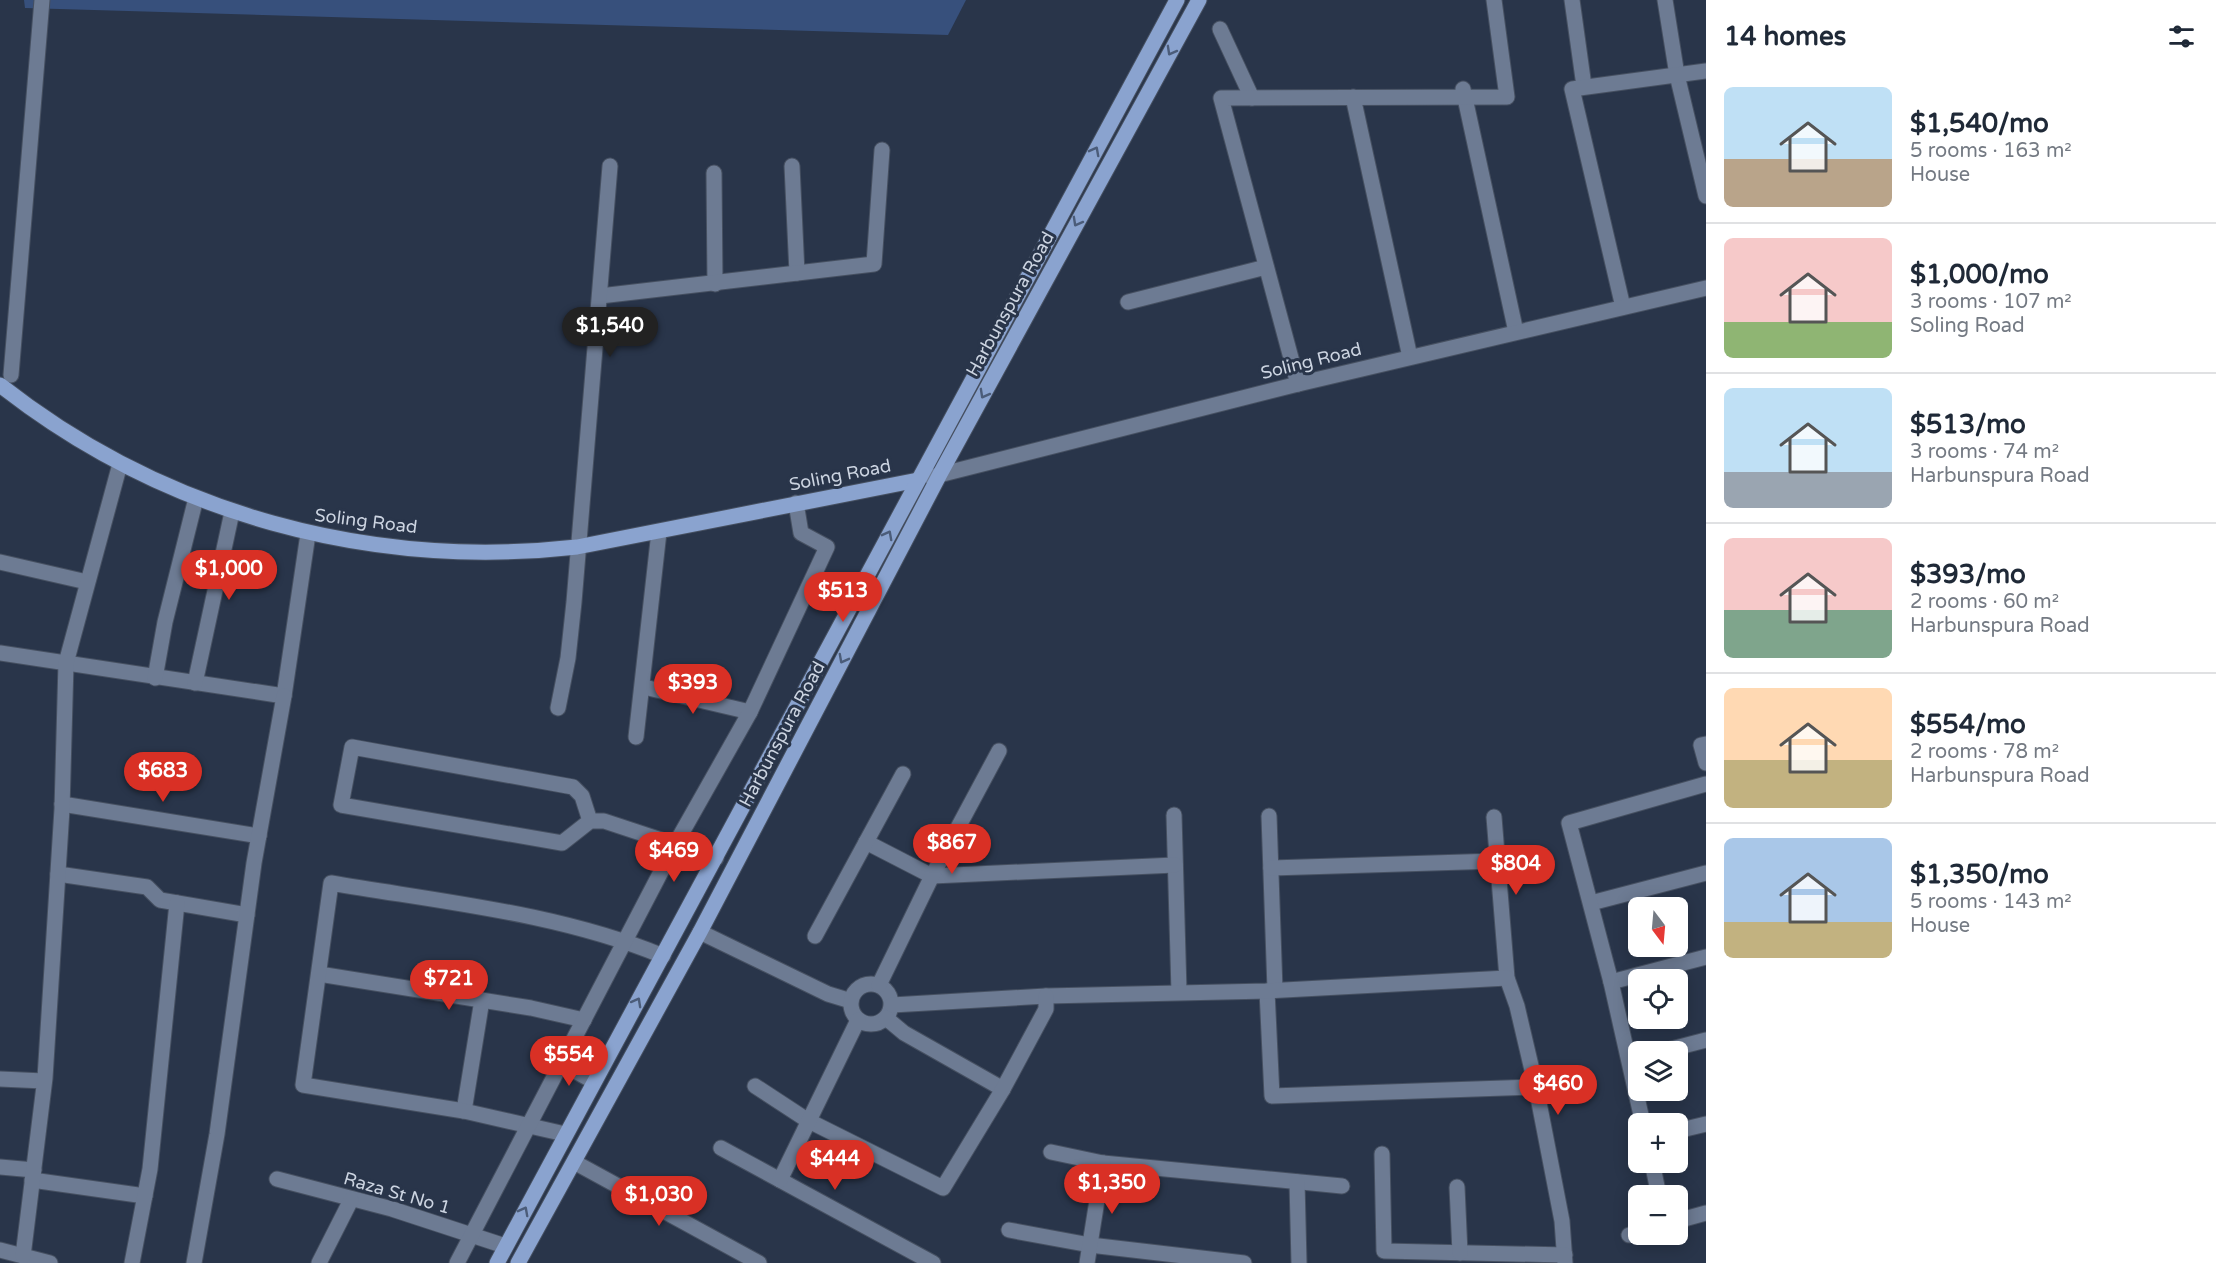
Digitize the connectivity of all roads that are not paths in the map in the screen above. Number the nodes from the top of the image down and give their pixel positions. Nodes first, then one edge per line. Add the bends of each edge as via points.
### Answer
1 (42, 0) edge
2 (1177, 0) edge
3 (1199, 0) edge
4 (1494, 0) edge
5 (1572, 0) edge
6 (1665, 0) edge
7 (1220, 29) dead end
8 (1706, 71) edge
9 (1677, 75) junction
10 (1584, 86) junction
11 (1463, 92) junction
12 (1252, 98) junction
13 (1353, 98) junction
14 (882, 150) dead end
15 (610, 166) dead end
16 (792, 166) dead end
17 (1703, 168) edge
18 (714, 173) dead end
19 (1706, 196) edge
20 (1266, 267) junction
21 (797, 273) junction
22 (715, 284) junction
23 (1706, 288) edge
24 (600, 296) junction
25 (1128, 302) dead end
26 (1623, 307) junction
27 (1516, 332) junction
28 (1410, 357) junction
29 (5, 380) edge
30 (1298, 384) junction
31 (120, 464) junction
32 (940, 474) junction
33 (918, 480) junction
34 (196, 498) junction
35 (796, 504) junction
36 (232, 512) junction
37 (659, 532) junction
38 (308, 534) junction
39 (577, 547) junction
40 (0, 562) edge
41 (87, 582) junction
42 (0, 653) edge
43 (66, 663) junction
44 (155, 678) junction
45 (195, 683) junction
46 (644, 687) junction
47 (284, 696) junction
48 (558, 708) dead end
49 (750, 712) junction
50 (636, 737) dead end
51 (1706, 744) edge
52 (999, 751) dead end
53 (1706, 763) edge
54 (903, 774) dead end
55 (1706, 784) edge
56 (62, 804) junction
57 (1174, 815) dead end
58 (1269, 816) dead end
59 (1494, 817) dead end
60 (590, 821) junction
61 (259, 836) junction
62 (866, 842) junction
63 (676, 843) junction
64 (716, 858) junction
65 (1497, 861) junction
66 (1175, 865) junction
67 (1271, 868) junction
68 (1706, 873) edge
69 (58, 874) junction
70 (932, 876) junction
71 (177, 903) junction
72 (1591, 903) junction
73 (247, 915) junction
74 (700, 932) junction
75 (815, 936) dead end
76 (626, 940) junction
77 (663, 956) junction
78 (1706, 957) edge
79 (319, 974) junction
80 (1507, 978) junction
81 (1611, 982) junction
82 (879, 985) junction
83 (1271, 990) junction
84 (1179, 992) junction
85 (1046, 996) junction
86 (482, 1000) junction
87 (851, 1001) junction
88 (889, 1012) junction
89 (584, 1020) junction
90 (858, 1020) junction
91 (1706, 1040) edge
92 (1629, 1041) edge
93 (1688, 1045) edge
94 (562, 1064) junction
95 (0, 1079) edge
96 (44, 1081) junction
97 (593, 1081) junction
98 (755, 1086) dead end
99 (1536, 1087) junction
100 (1004, 1089) junction
101 (464, 1111) junction
102 (807, 1120) junction
103 (1706, 1124) edge
104 (529, 1125) junction
105 (1688, 1128) edge
106 (565, 1134) junction
107 (721, 1148) dead end
108 (1051, 1152) dead end
109 (1382, 1154) dead end
110 (574, 1162) junction
111 (1103, 1163) junction
112 (0, 1167) edge
113 (33, 1175) junction
114 (278, 1179) dead end
115 (780, 1180) junction
116 (1297, 1182) junction
117 (1342, 1186) dead end
118 (1457, 1187) dead end
119 (145, 1196) junction
120 (351, 1200) junction
121 (1706, 1213) edge
122 (1688, 1218) edge
123 (1009, 1230) dead end
124 (472, 1236) junction
125 (1090, 1245) junction
126 (506, 1246) junction
127 (0, 1251) edge
128 (1460, 1253) junction
129 (23, 1256) junction
130 (520, 1259) edge
131 (1565, 1259) edge
132 (50, 1263) edge
133 (132, 1263) edge
134 (194, 1263) edge
135 (320, 1263) edge
136 (458, 1263) edge
137 (497, 1263) edge
138 (759, 1263) edge
139 (933, 1263) edge
140 (1087, 1263) edge
141 (1244, 1263) edge
142 (1299, 1263) edge

1 - 29 street
33 -> 2 main road, Harbunspura Road
3 -> 32 main road, Harbunspura Road
4 - 11 street via 1507,97
5 - 10 street
6 - 9 street
7 - 12 street
8 - 9 street
9 - 10 street
9 - 17 street
10 - 26 street via 1572,92
11 - 13 street
11 - 27 street
12 - 13 street
12 - 20 street via 1221,98
13 - 28 street
14 - 21 street via 874,264
15 - 24 street
16 - 21 street
17 - 19 street
18 - 22 street
20 - 25 street
20 - 30 street
21 - 22 street
22 - 24 street
23 - 26 street, Soling Road
24 - 39 street
26 - 27 street, Soling Road
27 - 28 street, Soling Road
28 - 30 street, Soling Road
29 - 31 main road, Soling Road via 58,426
30 - 32 street, Soling Road
31 - 34 main road, Soling Road
31 - 41 street
32 - 33 street, Soling Road
32 -> 74 main road, Harbunspura Road
33 - 35 main road, Soling Road
64 -> 33 main road, Harbunspura Road
34 - 36 main road, Soling Road
34 - 44 street
35 - 37 main road, Soling Road
35 - 49 street via 801,533 827,547
36 - 38 main road, Soling Road
36 - 45 street
37 - 39 main road, Soling Road
37 - 46 street
38 - 39 main road, Soling Road via 431,549 520,552
38 - 47 street
39 - 48 street via 569,646
40 - 41 street
41 - 43 street
42 - 43 street
43 - 44 street
43 - 56 street
44 - 45 street
45 - 47 street
46 - 49 street
46 - 50 street
47 - 61 street
49 - 63 street
51 - 53 street via 1701,745
52 - 70 street
54 - 62 street
55 - 72 street via 1569,823
56 - 61 street
56 - 69 street
57 - 66 street
58 - 67 street
59 - 65 street
60 - 60 street via 562,843 341,805 352,747 573,787 582,796
60 - 63 street via 604,821
61 - 73 street
62 - 70 street
62 - 75 street
63 - 64 street
63 - 76 street
64 - 77 main road, Harbunspura Road
65 - 67 street
65 - 80 street
66 - 70 street
66 - 84 street
67 - 83 street
68 - 72 street
69 - 71 street via 147,887 160,900
69 - 96 street
70 - 82 street
71 - 73 street
71 - 119 street
72 - 81 street
73 - 134 street via 217,1134
74 - 87 street via 828,994
74 - 110 main road, Harbunspura Road
76 - 77 street
76 - 79 street via 574,925 331,883
76 - 89 street
97 -> 77 main road, Harbunspura Road
78 - 81 street
79 - 86 street
79 - 101 street via 303,1085
80 - 83 street
80 - 99 street
81 - 92 street
82 - 87 street via 861,986
82 - 88 street via 886,990
83 - 84 street
83 - 99 street via 1272,1096
84 - 85 street
85 - 88 street
85 - 100 street via 1046,1009
86 - 89 street
86 - 101 street
87 - 90 street
88 - 90 street via 868,1024
88 - 100 street via 904,1033
89 - 94 street
90 - 102 street
91 - 93 street
94 - 97 street
94 - 104 street
95 - 96 street
96 - 113 street
97 - 106 main road, Harbunspura Road
98 - 102 street
99 - 131 street via 1562,1221
100 - 102 street via 944,1188
101 - 104 street
102 - 115 street
103 - 105 street
104 - 106 street
104 - 124 street
126 -> 106 main road, Harbunspura Road
107 - 115 street
108 - 111 street
109 - 128 street via 1384,1251
110 - 130 main road, Harbunspura Road
110 - 138 street
111 - 116 street
111 - 125 street
112 - 113 street
113 - 119 street
113 - 129 street
114 - 120 street, Raza St No 1
115 - 139 street
116 - 117 street
116 - 142 street
118 - 128 street
119 - 133 street
120 - 124 street, Raza St No 1 via 392,1209
120 - 135 street
121 - 122 street
123 - 125 street
124 - 126 street, Raza St No 1
124 - 136 street
125 - 140 street
125 - 141 street
126 - 130 main road
126 - 137 main road, Harbunspura Road
127 - 129 street
128 - 131 street
129 - 132 street

